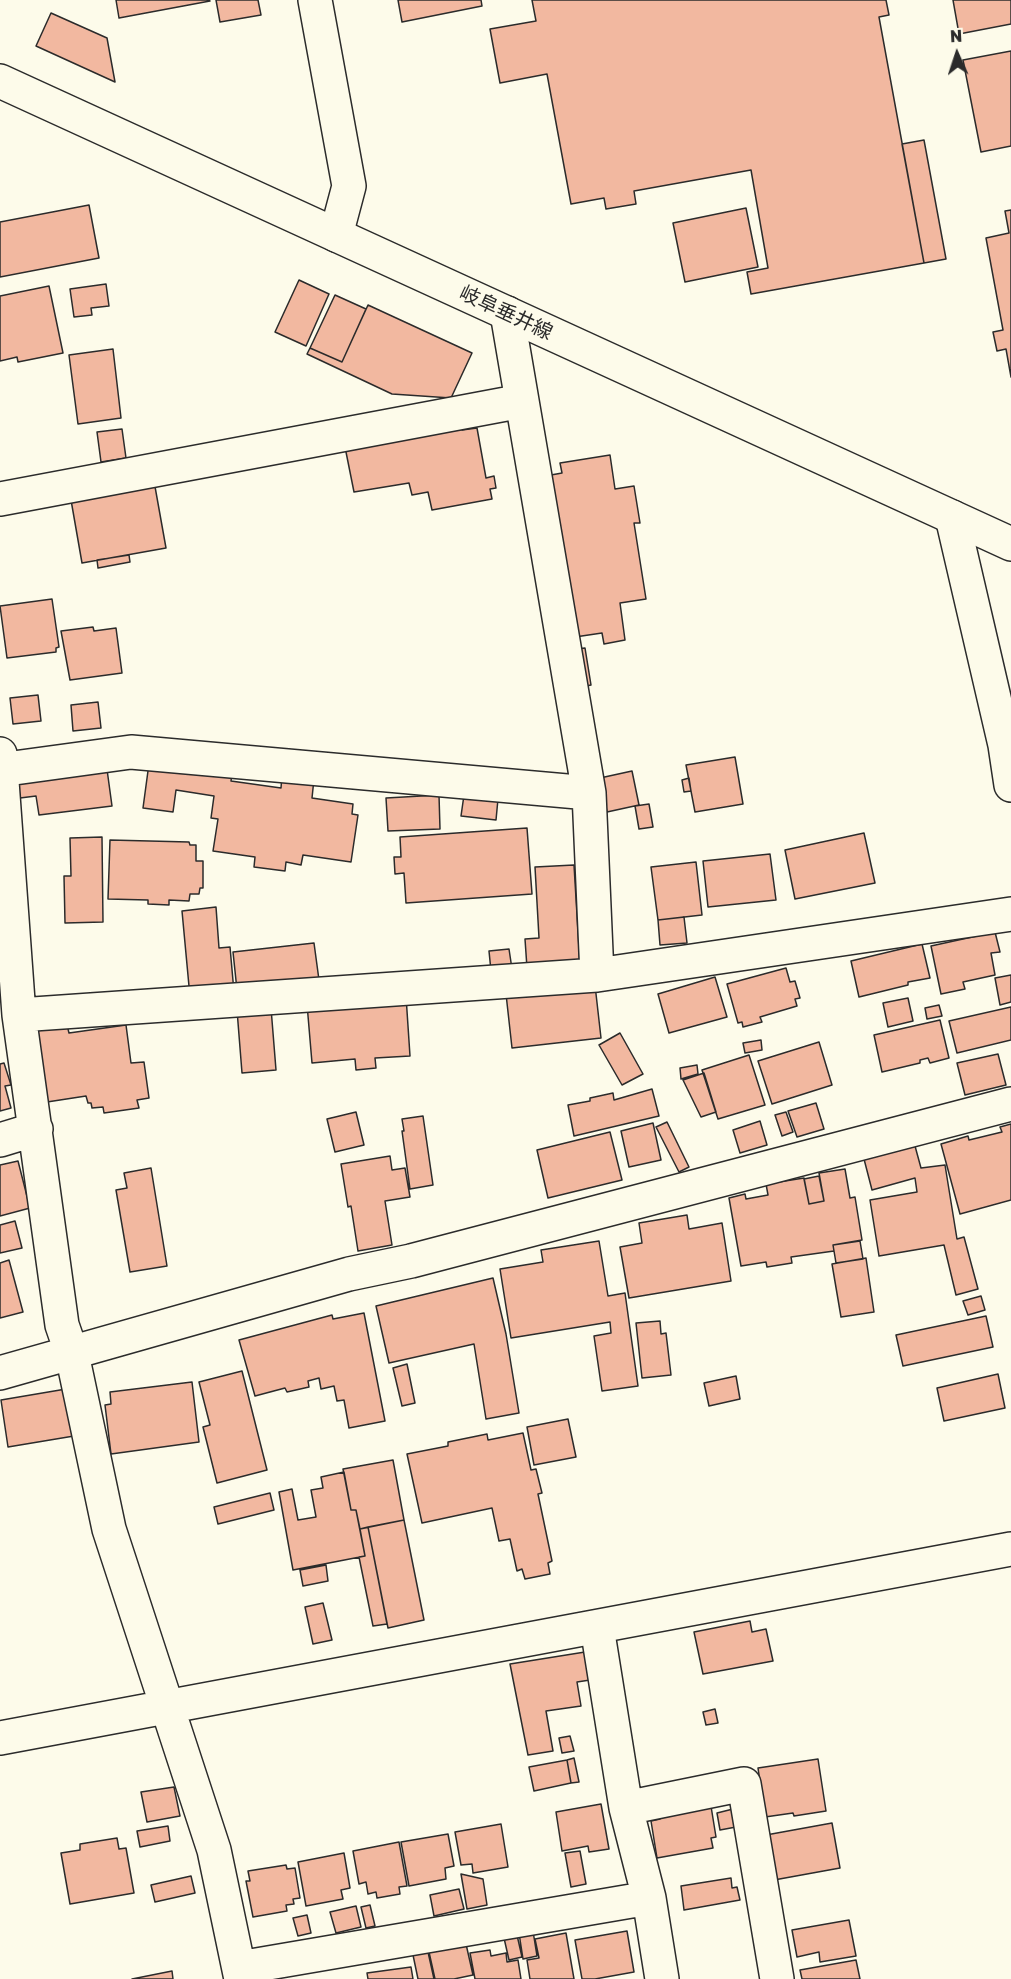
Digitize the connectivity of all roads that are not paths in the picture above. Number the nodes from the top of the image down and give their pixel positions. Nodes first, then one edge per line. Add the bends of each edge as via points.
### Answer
1 (315, 0) edge
2 (0, 81) edge
3 (336, 235) junction
4 (507, 313) junction
5 (522, 401) junction
6 (0, 499) edge
7 (952, 517) junction
8 (1011, 544) edge
9 (1, 765) edge
10 (1011, 785) edge
11 (589, 793) junction
12 (1011, 914) edge
13 (597, 975) junction
14 (14, 1037) edge
15 (1011, 1104) edge
16 (36, 1129) junction
17 (0, 1140) edge
18 (72, 1354) junction
19 (0, 1373) edge
20 (1011, 1549) edge
21 (597, 1627) junction
22 (167, 1706) junction
23 (0, 1738) edge
24 (626, 1808) junction
25 (649, 1898) junction
26 (240, 1973) edge
27 (662, 1979) edge
28 (777, 1979) edge

1 - 3 street via 349,186
2 - 3 street, 岐阜垂井線
3 - 4 street, 岐阜垂井線
4 - 5 street
4 - 7 street, 岐阜垂井線
5 - 6 street
5 - 11 street
7 - 8 street, 岐阜垂井線
7 - 10 street
9 - 11 street via 131,752
9 - 14 street
11 - 13 street
12 - 13 street
13 - 14 street
14 - 16 street
15 - 18 street via 349,1274
16 - 17 street
16 - 18 street via 62,1325
18 - 19 street
18 - 22 street via 109,1529
20 - 21 street
21 - 22 street
21 - 24 street
22 - 23 street
22 - 26 street via 214,1850
24 - 25 street
24 - 28 street via 744,1784
25 - 26 street
25 - 27 street

